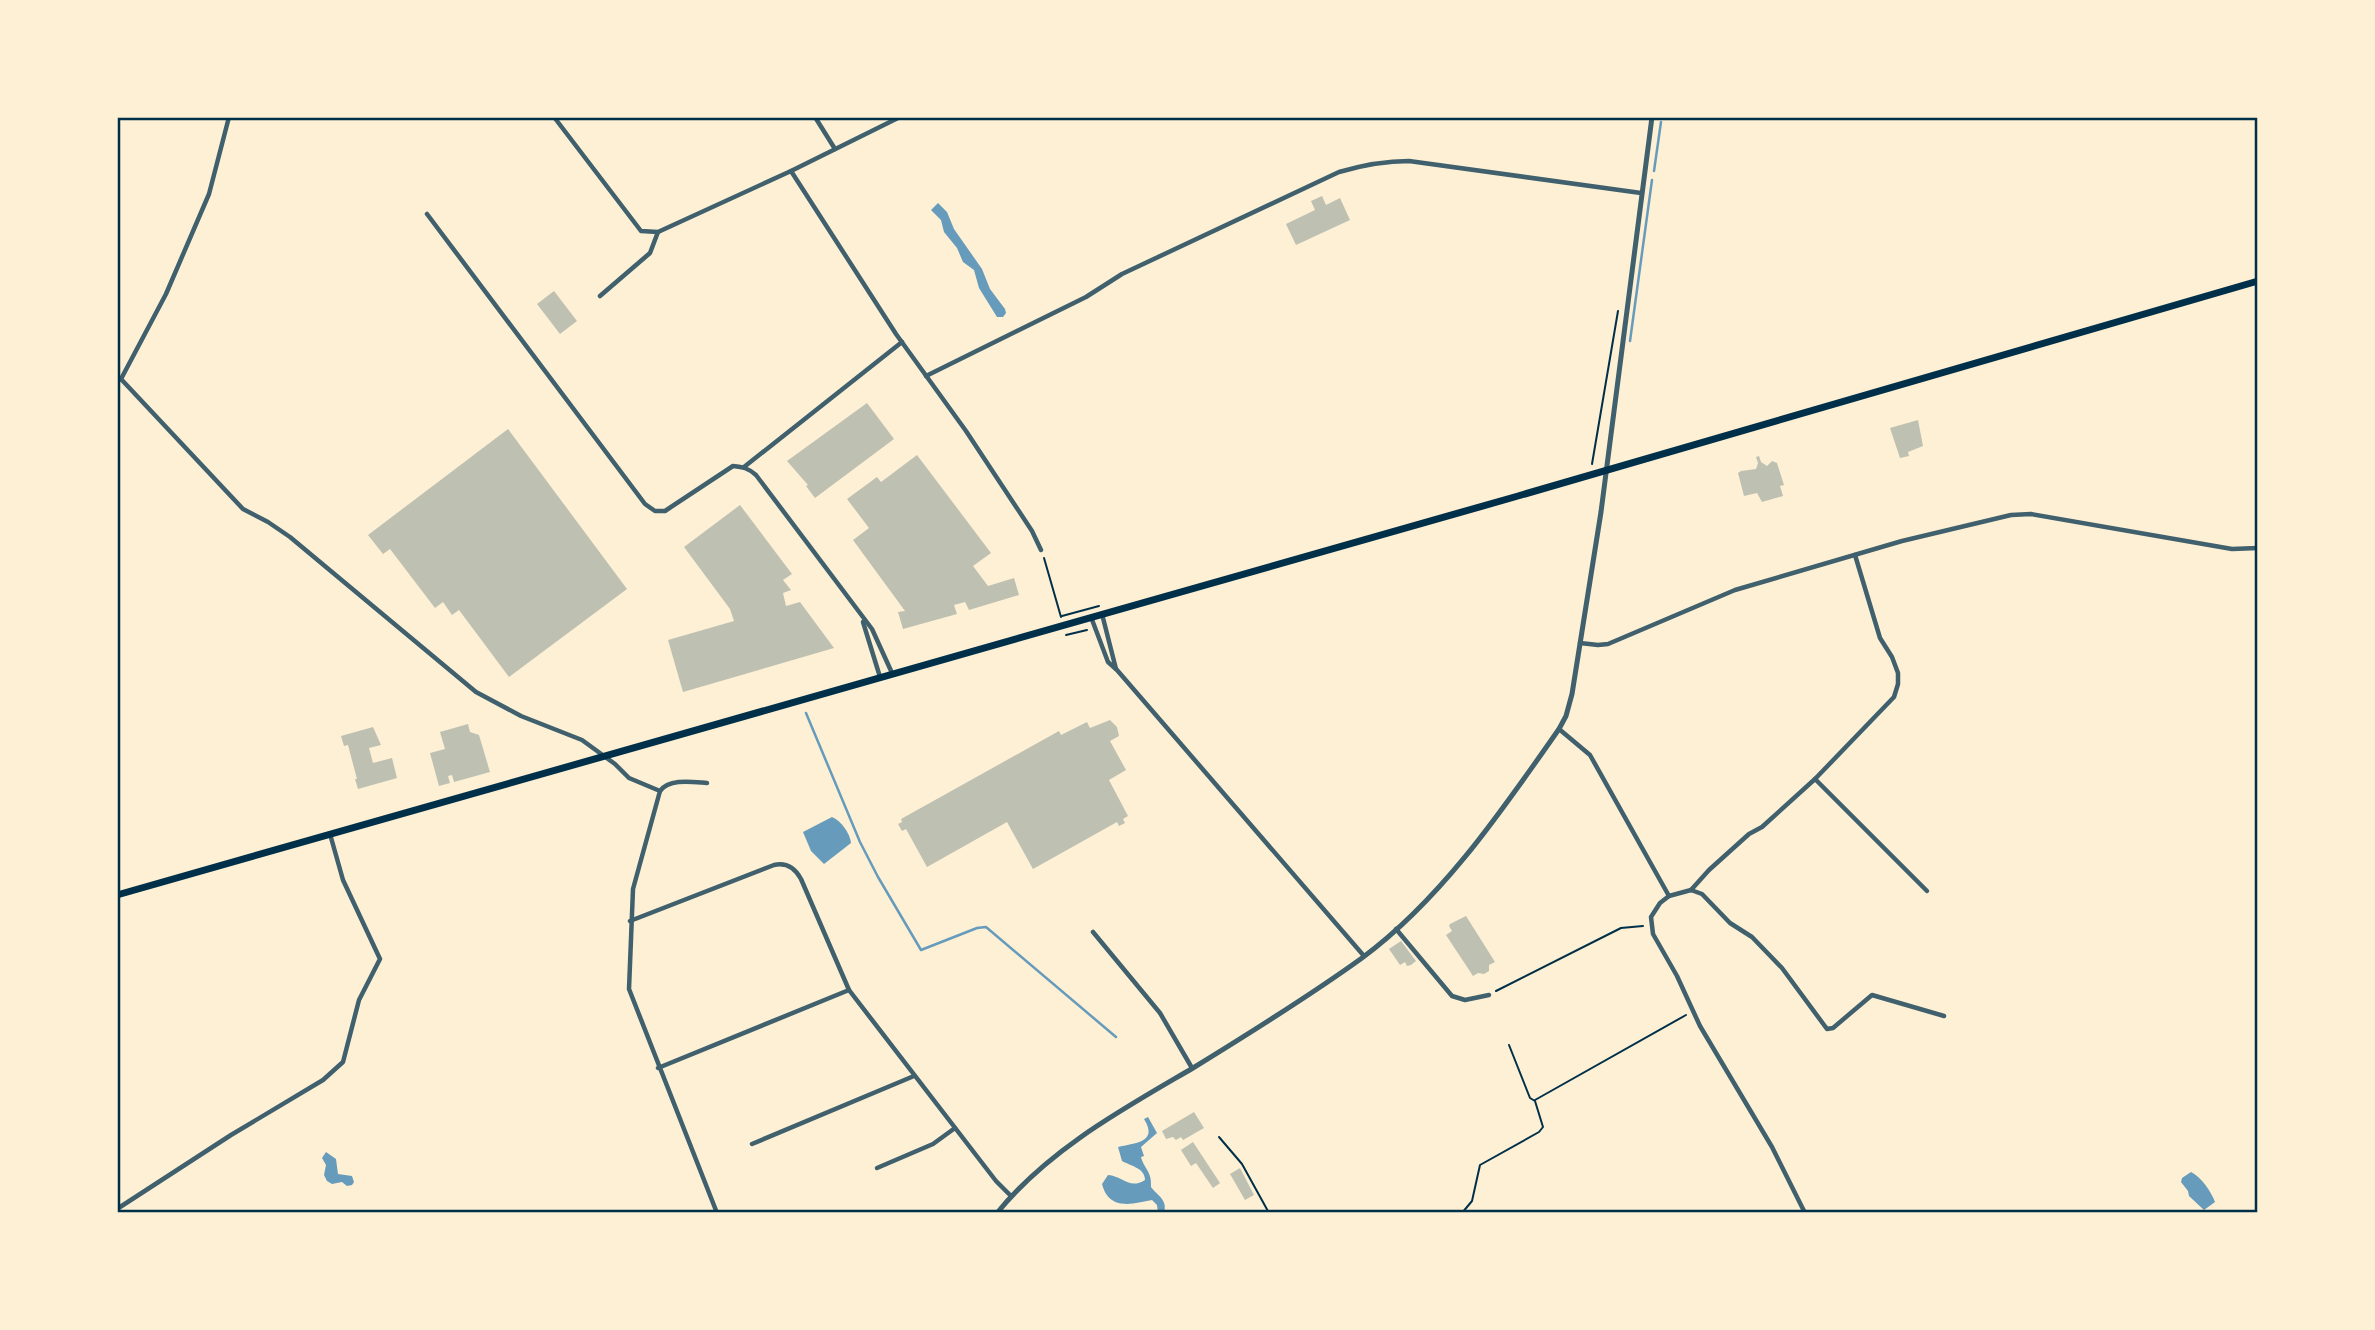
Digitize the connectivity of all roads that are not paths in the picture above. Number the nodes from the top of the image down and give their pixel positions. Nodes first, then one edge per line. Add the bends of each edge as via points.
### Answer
1 (229, 117) edge
2 (554, 117) edge
3 (815, 117) edge
4 (900, 117) edge
5 (1652, 117) edge
6 (835, 149) junction
7 (792, 171) junction
8 (1641, 193) junction
9 (427, 214) dead end
10 (658, 232) junction
11 (2258, 281) edge
12 (600, 296) dead end
13 (902, 342) junction
14 (926, 376) junction
15 (119, 380) edge
16 (744, 467) junction
17 (1606, 470) junction
18 (2258, 548) edge
19 (1041, 550) road end
20 (1856, 555) junction
21 (1102, 614) junction
22 (861, 618) junction
23 (1091, 618) junction
24 (1580, 643) junction
25 (1116, 670) junction
26 (892, 674) junction
27 (880, 678) junction
28 (1559, 729) junction
29 (606, 756) junction
30 (1815, 779) junction
31 (707, 783) dead end
32 (660, 791) junction
33 (330, 834) junction
34 (1691, 890) junction
35 (1927, 891) dead end
36 (117, 895) edge
37 (1669, 896) junction
38 (630, 921) junction
39 (1396, 929) junction
40 (1093, 932) dead end
41 (1364, 956) junction
42 (849, 990) junction
43 (1489, 995) road end
44 (1944, 1016) dead end
45 (658, 1068) junction
46 (1192, 1068) junction
47 (914, 1076) junction
48 (954, 1128) junction
49 (752, 1144) dead end
50 (877, 1168) dead end
51 (1011, 1196) junction
52 (117, 1209) edge
53 (717, 1213) edge
54 (997, 1213) edge
55 (1805, 1213) edge

1 - 15 street via 209,194 166,294
2 - 10 street via 641,231
3 - 6 street
4 - 6 street
5 - 8 street
6 - 7 street
7 - 10 street
7 - 13 street
8 - 14 street via 1409,161 1361,166 1339,172 1122,274 1086,297
8 - 17 street
9 - 16 street via 645,504 665,511 723,470
10 - 12 street via 650,253
11 - 17 main road
13 - 14 street
13 - 16 street
14 - 19 street
15 - 29 street via 243,509 290,537 476,692 520,716 582,740
16 - 22 street via 756,475
17 - 21 main road
17 - 24 street
18 - 20 street via 2232,549 2031,514 2011,515
20 - 24 street via 1735,590 1608,644
20 - 30 street via 1898,684 1894,697
21 - 23 main road
21 - 25 street
22 - 26 street via 872,629
22 - 27 street
23 - 25 street via 1108,662
23 - 26 main road
24 - 28 street via 1570,705
25 - 41 street
26 - 27 main road
27 - 29 main road
28 - 37 street via 1590,755
28 - 39 street via 1468,854
29 - 32 street via 629,778
29 - 33 main road
30 - 34 street
30 - 35 street
31 - 32 street via 668,784
32 - 38 street via 632,889
33 - 36 main road
33 - 52 street via 343,880 380,959 359,1000 343,1062 323,1080
34 - 37 street
34 - 44 street via 1702,894 1730,923 1752,937 1800,990 1827,1029 1872,995
37 - 55 street via 1655,909 1651,925 1657,941
38 - 42 street via 785,864 801,879
38 - 45 street via 630,996
39 - 41 street
39 - 43 street via 1452,996 1465,1000
40 - 46 street via 1160,1013
41 - 46 street
42 - 45 street
42 - 47 street
45 - 53 street
46 - 51 street via 1088,1132
47 - 48 street
47 - 49 street
48 - 50 street via 933,1144
48 - 51 street
51 - 54 street

